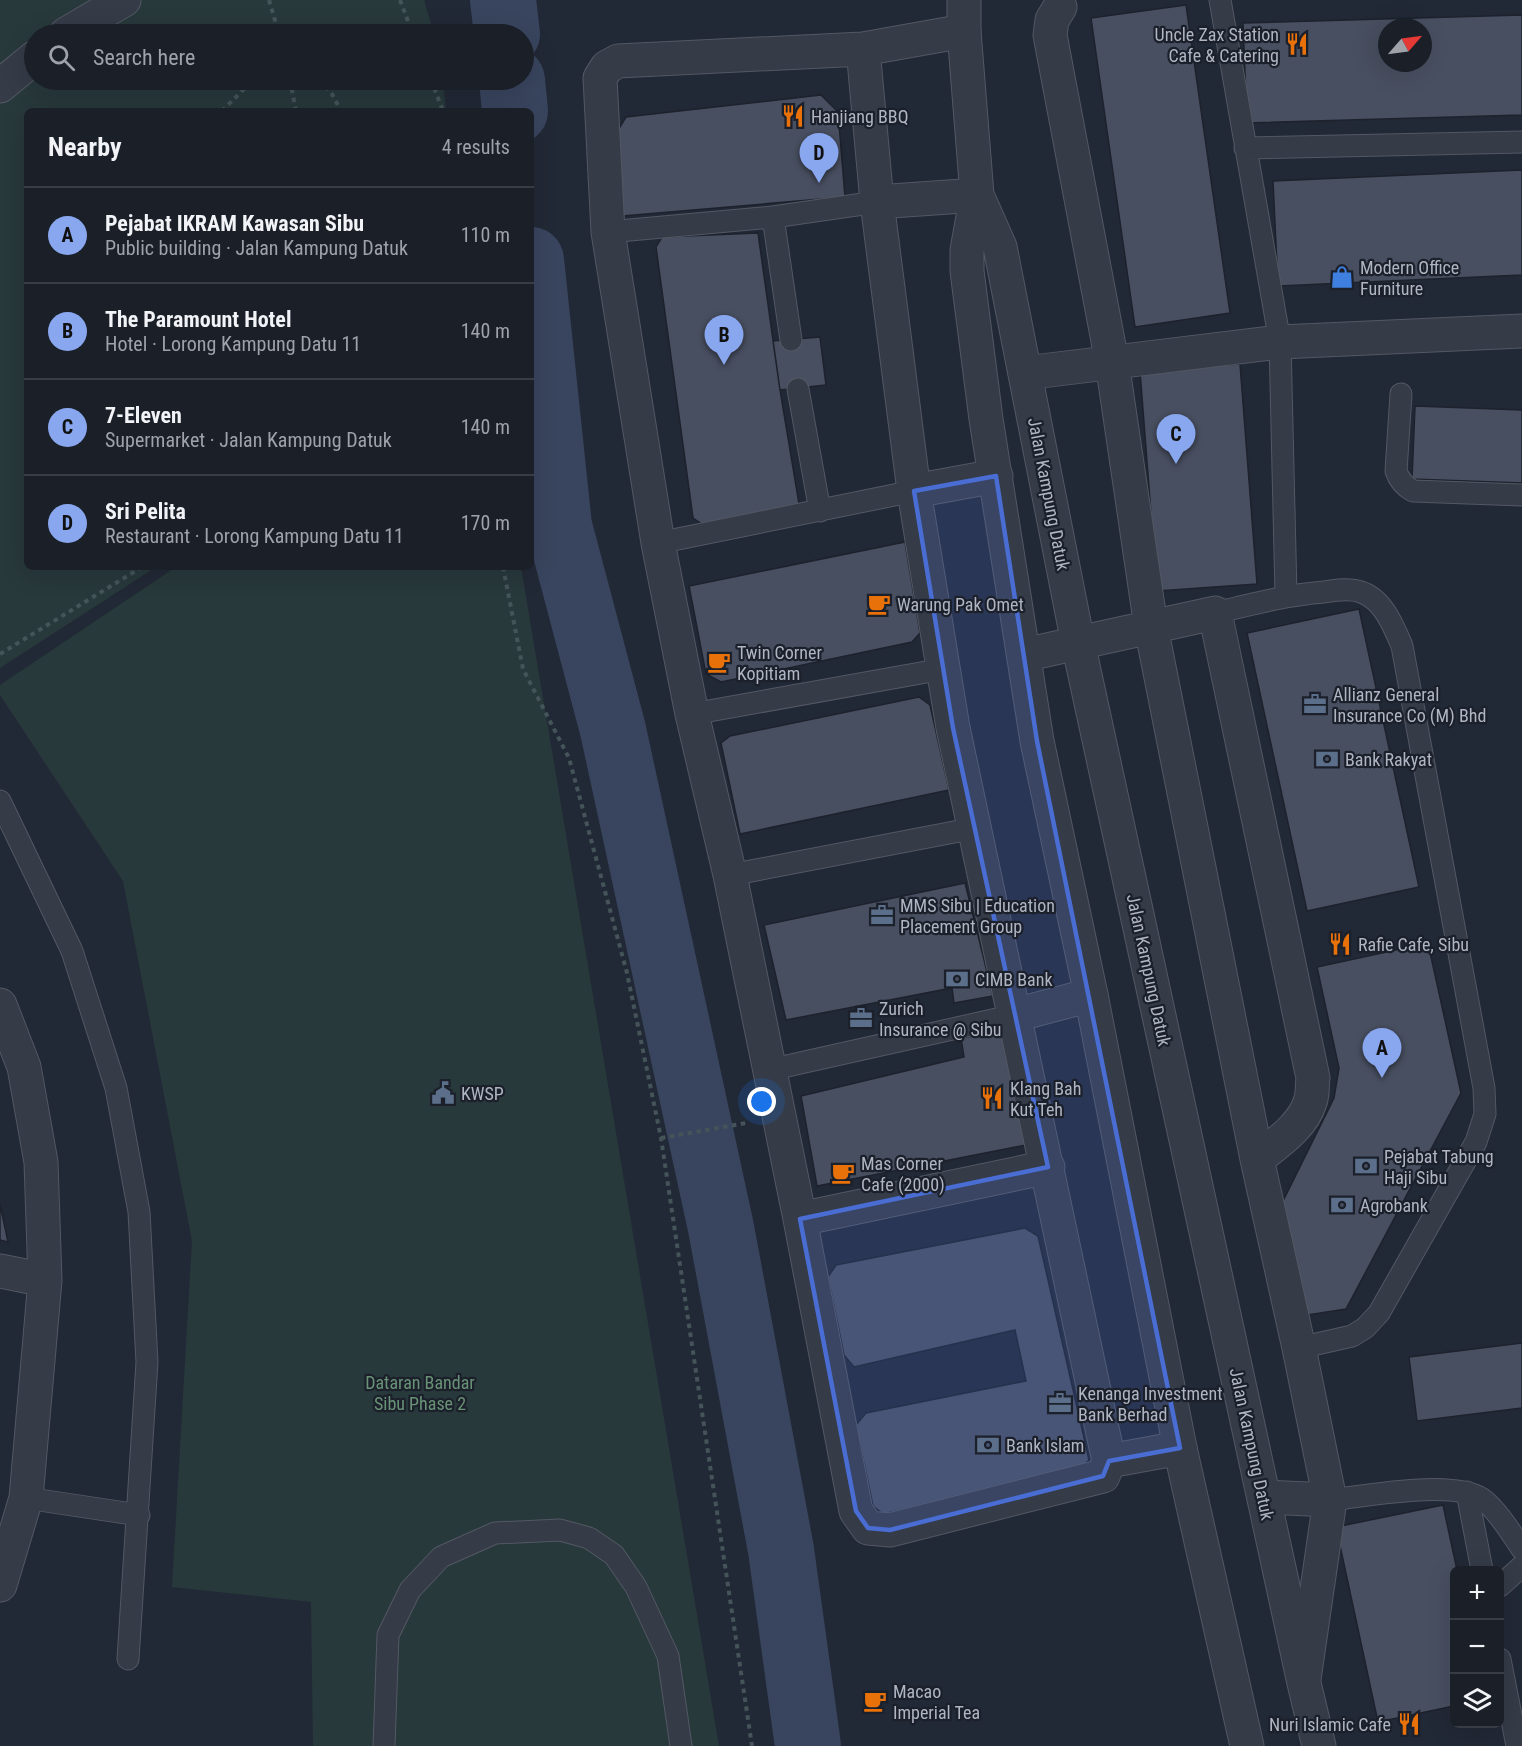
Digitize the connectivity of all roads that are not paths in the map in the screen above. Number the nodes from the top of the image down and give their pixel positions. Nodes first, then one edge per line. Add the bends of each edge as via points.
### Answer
1 (124, 0) edge
2 (1220, 0) edge
3 (1067, 3) edge
4 (964, 15) edge
5 (83, 24) edge
6 (863, 49) junction
7 (24, 66) edge
8 (0, 86) edge
9 (1522, 142) edge
10 (1245, 148) junction
11 (977, 195) junction
12 (878, 202) junction
13 (773, 218) junction
14 (608, 232) junction
15 (1522, 331) edge
16 (791, 340) dead end
17 (1280, 342) junction
18 (1112, 363) junction
19 (1025, 373) junction
20 (798, 389) dead end
21 (1401, 394) dead end
22 (996, 476) junction
23 (914, 491) junction
24 (1522, 495) edge
25 (820, 511) junction
26 (658, 543) junction
27 (1286, 595) junction
28 (1215, 612) junction
29 (1151, 627) junction
30 (1078, 643) junction
31 (1024, 655) junction
32 (943, 669) junction
33 (692, 714) junction
34 (0, 801) edge
35 (975, 828) junction
36 (730, 874) junction
37 (1091, 995) junction
38 (0, 1005) edge
39 (1015, 1015) junction
40 (769, 1070) junction
41 (1257, 1159) junction
42 (1048, 1167) junction
43 (800, 1219) junction
44 (0, 1271) edge
45 (45, 1280) junction
46 (1299, 1348) junction
47 (1180, 1448) junction
48 (1110, 1461) junction
49 (1467, 1492) junction
50 (1263, 1497) junction
51 (26, 1498) junction
52 (1330, 1500) junction
53 (139, 1515) junction
54 (1522, 1549) edge
55 (1481, 1566) edge
56 (1522, 1566) edge
57 (1504, 1582) edge
58 (0, 1585) edge
59 (128, 1659) dead end
60 (1503, 1674) edge
61 (1304, 1683) junction
62 (384, 1746) edge
63 (681, 1746) edge
64 (1247, 1746) edge
65 (1319, 1746) edge
66 (1517, 1746) edge

1 - 5 street
2 - 10 lane
3 - 18 street via 1052,20 1050,35
4 - 6 street
4 - 11 street, Jalan Kampung Datuk
6 - 12 street
6 - 14 street via 618,62 607,67 600,78
7 - 8 street
9 - 10 lane
10 - 17 lane
11 - 12 street
11 - 19 street, Jalan Kampung Datuk via 1000,247
11 - 22 street, Jalan Kampung Datuk via 967,271
12 - 13 lane
12 - 23 street
13 - 14 lane
13 - 16 lane
14 - 26 street
15 - 17 street
17 - 18 street
17 - 27 lane
18 - 19 street
18 - 29 street
19 - 30 street, Jalan Kampung Datuk
20 - 25 lane
21 - 24 lane via 1396,471 1407,488
22 - 23 street
22 - 31 street, Jalan Kampung Datuk
23 - 25 lane
23 - 32 street
25 - 26 lane
26 - 33 street
27 - 28 lane
27 - 46 lane via 1362,592 1392,622 1402,646 1484,1088 1485,1114 1476,1142 1378,1313 1352,1336
28 - 29 street
28 - 41 street via 1313,1078 1310,1103 1300,1119
29 - 30 street
29 - 41 street
30 - 31 street
30 - 50 street, Jalan Kampung Datuk
31 - 37 street, Jalan Kampung Datuk via 1037,741
32 - 33 lane
32 - 35 street
33 - 36 street
34 - 53 lane via 72,951 117,1088 139,1212 147,1350
35 - 36 lane
35 - 39 street
36 - 40 street
37 - 39 street
37 - 47 street, Jalan Kampung Datuk
38 - 45 street via 24,1066 41,1162
39 - 40 lane
39 - 42 street
40 - 43 street
41 - 46 street
42 - 43 street
42 - 48 street
43 - 48 street via 856,1511 868,1528 890,1530 1103,1476
44 - 45 street
45 - 51 street
46 - 52 street
47 - 48 street
47 - 64 street, Jalan Kampung Datuk
49 - 52 lane via 1437,1489
49 - 54 lane via 1484,1500
49 - 55 lane
50 - 52 street
50 - 61 street, Jalan Kampung Datuk
51 - 53 lane
51 - 58 street
52 - 61 street
53 - 59 lane
56 - 57 lane
60 - 66 lane
61 - 65 street, Jalan Kampung Datuk
62 - 63 lane via 388,1635 410,1590 441,1557 495,1533 560,1530 589,1538 614,1555 636,1587 668,1656

